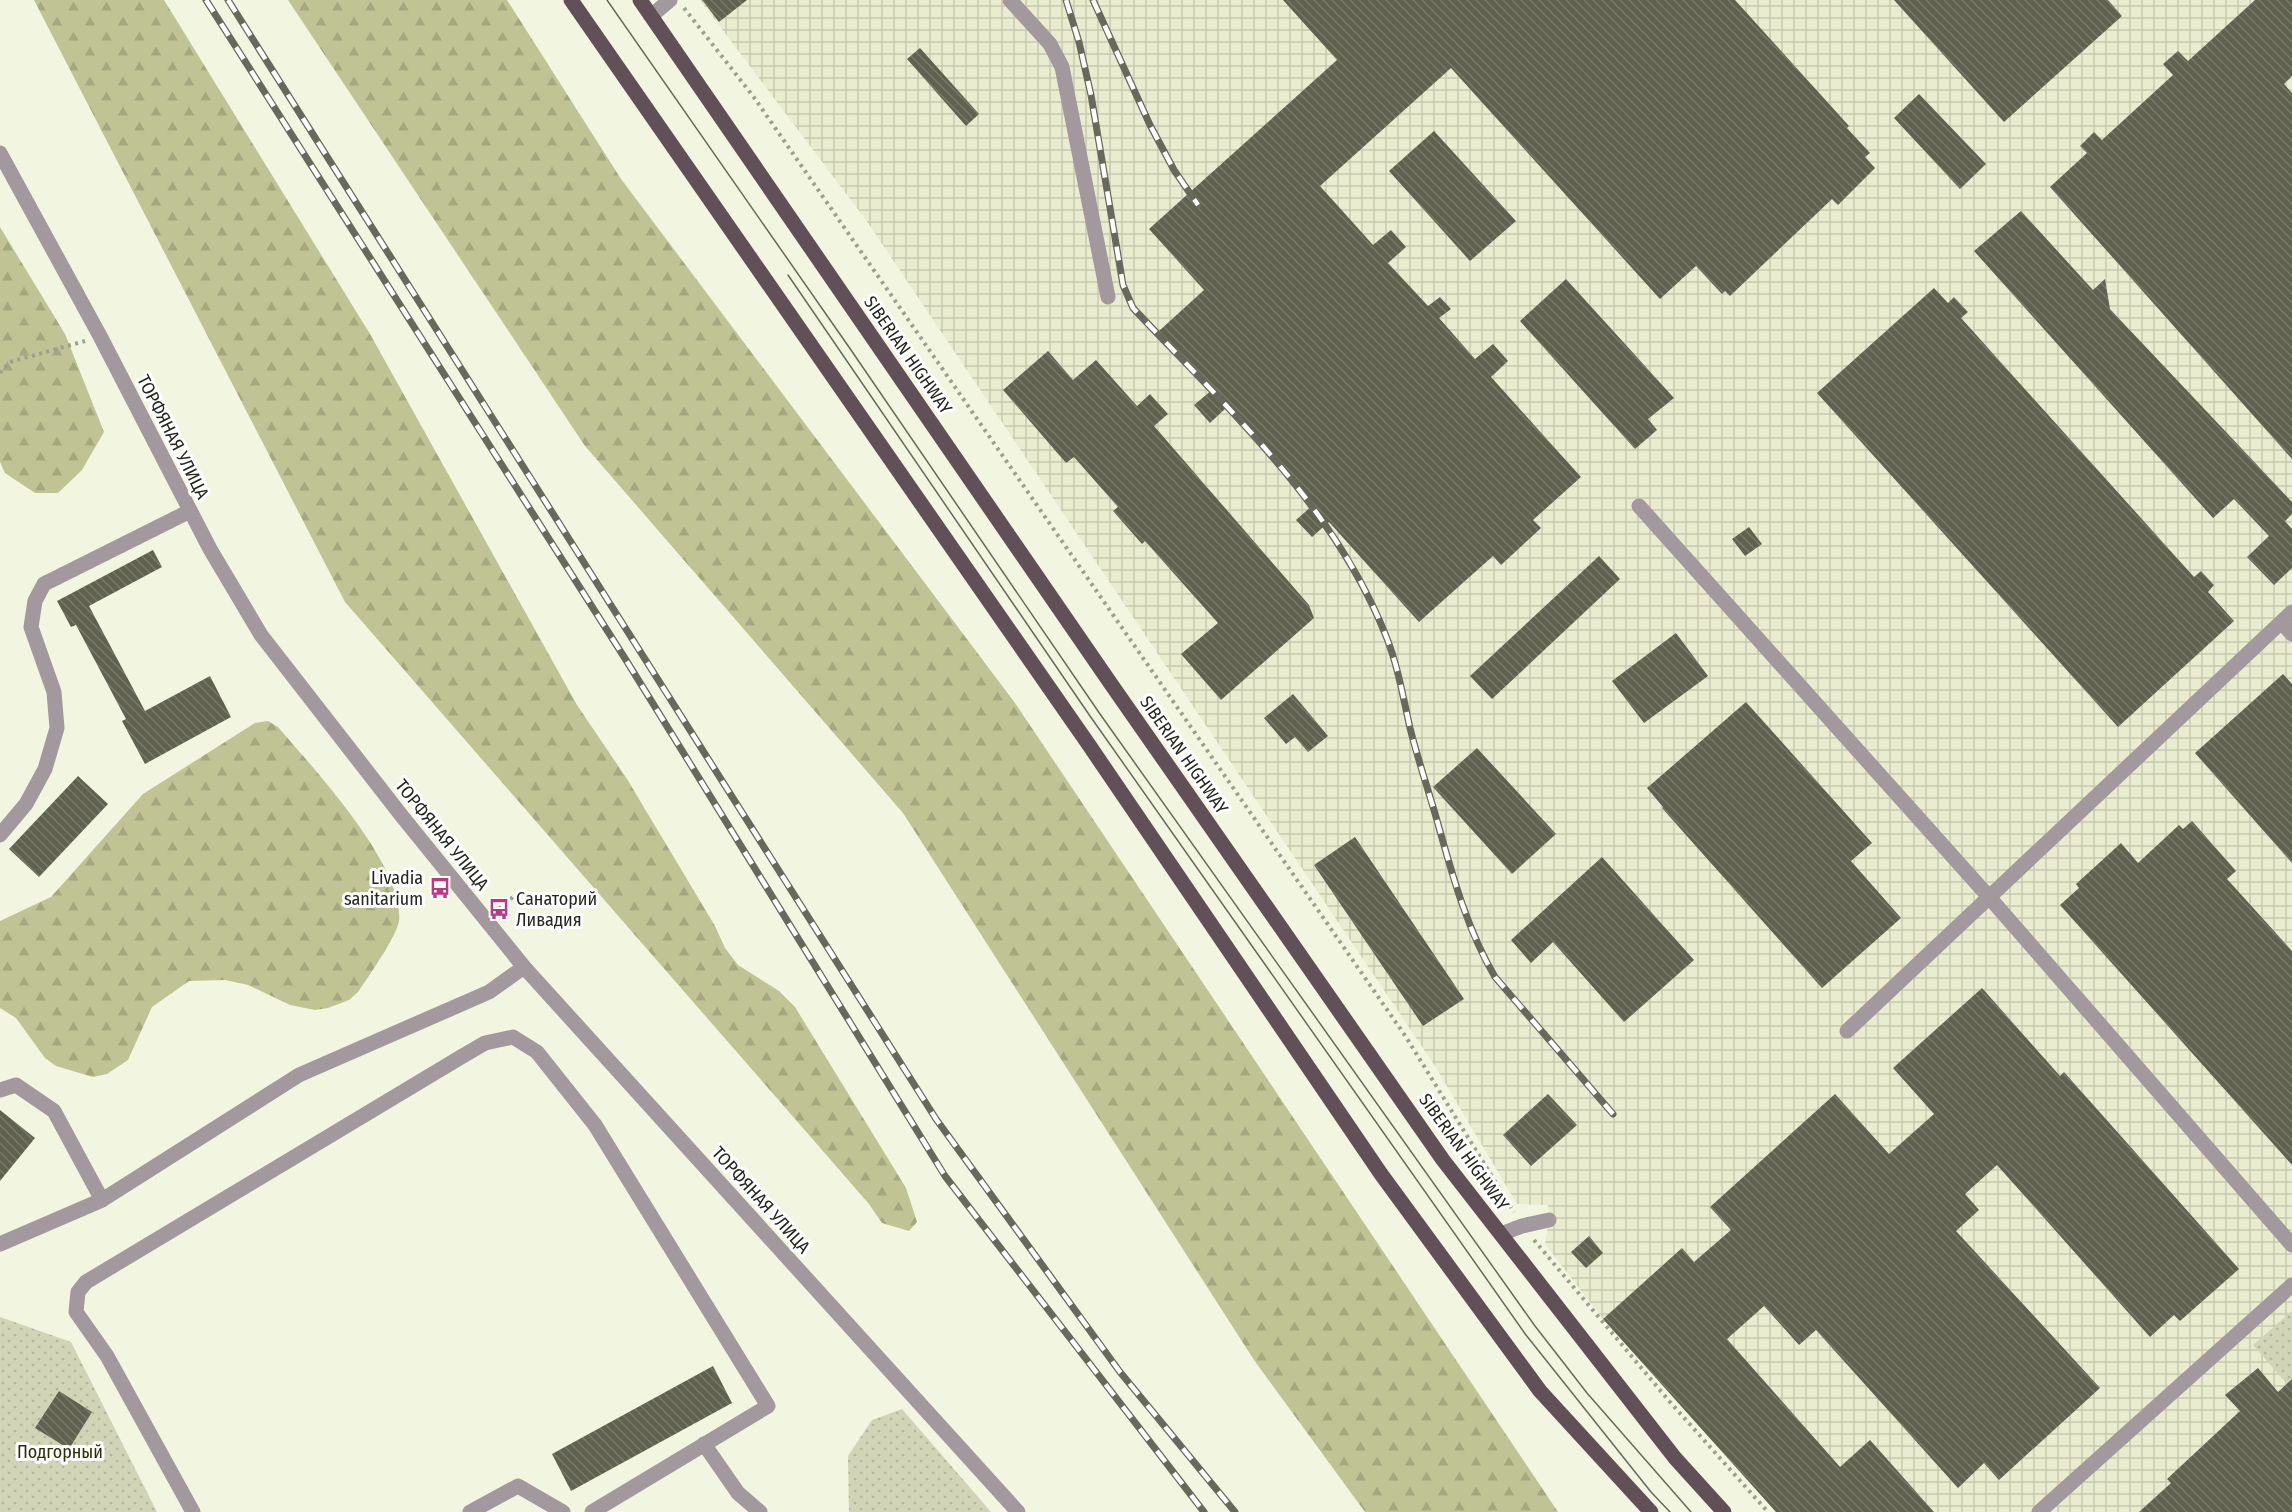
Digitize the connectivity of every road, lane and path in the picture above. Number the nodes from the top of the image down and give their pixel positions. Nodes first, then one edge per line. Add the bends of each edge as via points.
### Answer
1 (571, 0) edge
2 (640, 0) edge
3 (670, 0) edge
4 (678, 0) edge
5 (1010, 0) edge
6 (651, 16) junction
7 (0, 153) edge
8 (1108, 297) dead end
9 (99, 336) junction
10 (0, 373) edge
11 (1639, 506) dead end
12 (190, 511) junction
13 (2289, 623) edge
14 (0, 835) edge
15 (513, 897) dead end
16 (1989, 897) junction
17 (499, 909) dead end
18 (524, 967) junction
19 (1847, 1031) dead end
20 (0, 1090) edge
21 (102, 1200) junction
22 (1549, 1220) dead end
23 (1522, 1226) junction
24 (1501, 1234) junction
25 (0, 1244) edge
26 (2292, 1245) edge
27 (2292, 1285) edge
28 (705, 1444) junction
29 (193, 1512) edge
30 (470, 1512) edge
31 (563, 1512) edge
32 (592, 1512) edge
33 (760, 1512) edge
34 (1018, 1512) edge
35 (1651, 1512) edge
36 (1724, 1512) edge
37 (1768, 1512) edge
38 (2039, 1512) edge

1 - 35 main road via 1075,725 1381,1174 1540,1391
2 - 6 main road, SIBERIAN HIGHWAY
3 - 6 street
4 - 23 path via 753,96 1399,1028
5 - 8 street via 1050,44 1062,67
6 - 24 main road, SIBERIAN HIGHWAY via 1145,733 1443,1160
7 - 9 street, ТОРФЯНАЯ УЛИЦА
9 - 10 path via 10,362
9 - 12 street, ТОРФЯНАЯ УЛИЦА
11 - 16 street
12 - 14 street via 44,584 35,601 31,627 54,692 57,728 45,769 26,804
12 - 18 street, ТОРФЯНАЯ УЛИЦА via 261,635
13 - 16 street
15 - 17 path
16 - 19 street
16 - 26 street
18 - 21 street via 489,992 299,1075
18 - 34 street, ТОРФЯНАЯ УЛИЦА
20 - 21 street via 16,1085 54,1111
21 - 25 street
22 - 23 street
23 - 24 street
23 - 37 path
24 - 36 main road, SIBERIAN HIGHWAY via 1675,1458
27 - 38 street
28 - 29 street via 768,1406 596,1125 537,1052 513,1037 485,1043 461,1057 86,1282 78,1292 76,1312 107,1356
28 - 32 street
28 - 33 street via 738,1493
30 - 31 street via 518,1486

